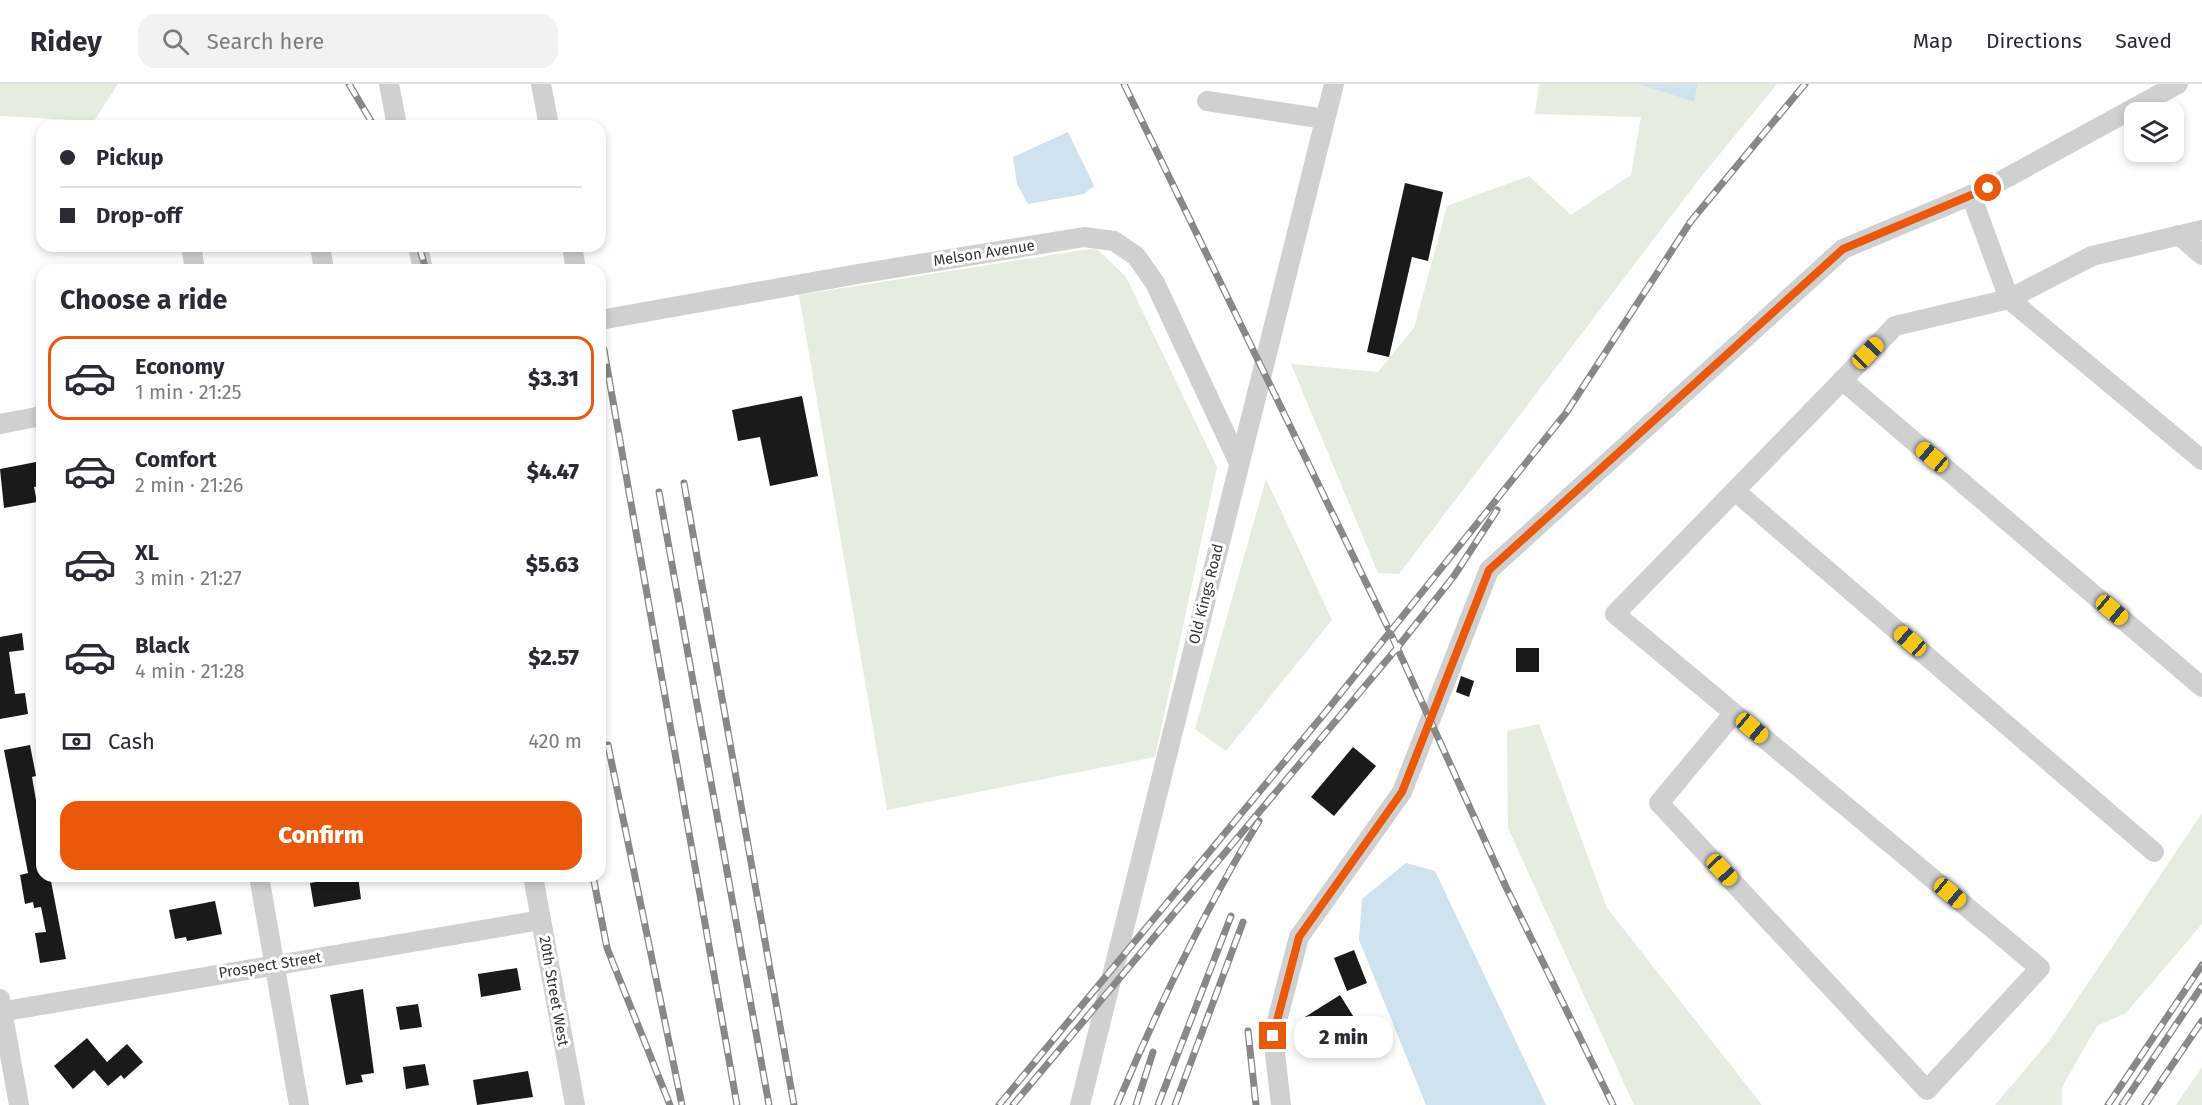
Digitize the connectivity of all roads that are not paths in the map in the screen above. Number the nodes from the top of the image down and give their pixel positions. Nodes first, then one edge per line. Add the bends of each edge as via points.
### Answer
1 (389, 84) edge
2 (541, 84) edge
3 (1334, 84) edge
4 (2178, 84) edge
5 (1207, 101) dead end
6 (1325, 119) junction
7 (396, 120) edge
8 (548, 120) edge
9 (1971, 195) junction
10 (2202, 230) edge
11 (2179, 235) junction
12 (2202, 255) edge
13 (2009, 298) junction
14 (606, 319) edge
15 (1842, 381) junction
16 (36, 417) edge
17 (0, 424) edge
18 (2202, 460) edge
19 (1239, 463) junction
20 (1735, 491) junction
21 (2202, 687) edge
22 (1734, 713) junction
23 (2154, 852) dead end
24 (260, 882) edge
25 (534, 882) edge
26 (541, 920) junction
27 (274, 964) junction
28 (1, 1008) edge
29 (19, 1105) edge
30 (299, 1105) edge
31 (575, 1105) edge
32 (1080, 1105) edge
33 (1281, 1105) edge

1 - 7 street
2 - 8 street
3 - 6 street, Old Kings Road
4 - 9 street
5 - 6 street
6 - 19 street, Old Kings Road
9 - 13 street
9 - 33 street via 1843,249 1489,570 1402,792 1299,937 1273,1036
10 - 11 street
11 - 12 street
11 - 13 street via 2092,256
13 - 15 street via 1895,326
13 - 18 street
14 - 19 street, Melson Avenue via 1084,237 1114,241 1136,256 1155,283
15 - 20 street
15 - 21 street
16 - 17 street
19 - 32 street, Old Kings Road
20 - 22 street via 1615,614
20 - 23 street
22 - 22 street via 2040,968 1927,1090 1659,803
24 - 27 street
25 - 26 street, 20th Street West
26 - 27 street, Prospect Street
26 - 31 street, 20th Street West
27 - 28 street, Prospect Street
27 - 30 street
28 - 29 street

